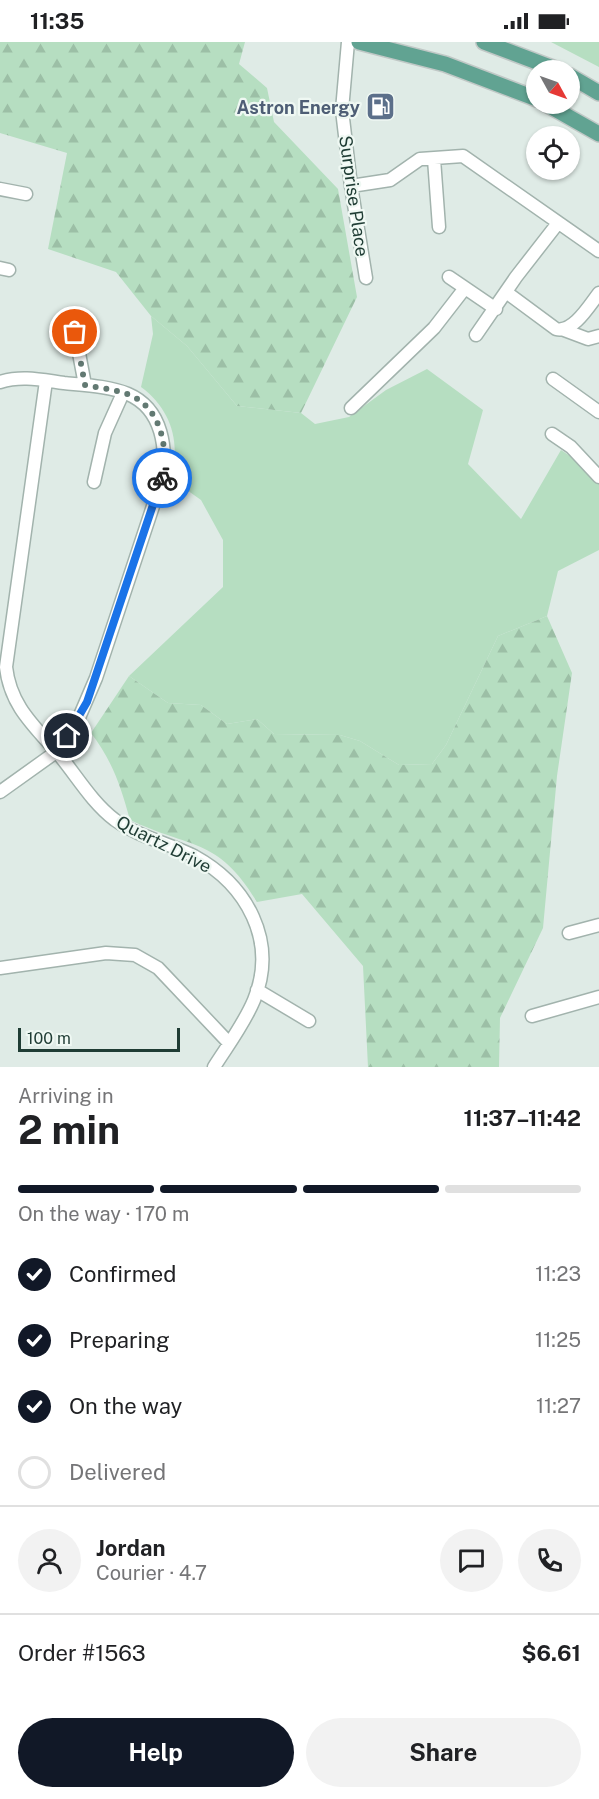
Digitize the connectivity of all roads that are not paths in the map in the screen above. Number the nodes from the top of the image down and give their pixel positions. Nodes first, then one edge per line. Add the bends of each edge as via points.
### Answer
1 (348, 42) edge
2 (359, 42) edge
3 (484, 42) edge
4 (532, 60) edge
5 (580, 82) edge
6 (599, 93) edge
7 (526, 95) edge
8 (564, 114) edge
9 (599, 134) edge
10 (434, 159) junction
11 (351, 186) junction
12 (0, 189) edge
13 (26, 194) dead end
14 (558, 223) junction
15 (439, 227) dead end
16 (599, 251) edge
17 (449, 277) dead end
18 (366, 278) dead end
19 (465, 288) junction
20 (506, 292) junction
21 (599, 293) edge
22 (495, 309) junction
23 (564, 330) junction
24 (75, 332) dead end
25 (476, 335) dead end
26 (599, 336) edge
27 (553, 379) dead end
28 (46, 381) junction
29 (0, 382) edge
30 (85, 385) junction
31 (123, 393) junction
32 (351, 408) dead end
33 (599, 412) edge
34 (552, 434) dead end
35 (599, 477) edge
36 (94, 483) dead end
37 (56, 752) junction
38 (0, 792) edge
39 (599, 926) edge
40 (569, 933) dead end
41 (0, 968) edge
42 (257, 990) junction
43 (599, 998) edge
44 (531, 1016) dead end
45 (309, 1021) dead end
46 (228, 1043) junction
47 (214, 1067) edge

1 - 11 street, Surprise Place via 342,110
2 - 7 main road via 437,61
3 - 4 main road
5 - 6 main road
8 - 9 main road
10 - 11 street via 420,159 390,180
10 - 14 street via 470,159
10 - 15 street
11 - 18 street, Surprise Place
12 - 13 street
14 - 16 street
14 - 20 street
17 - 19 street
19 - 22 street
19 - 32 street via 434,328
20 - 22 street
20 - 23 street via 556,329
21 - 23 street
22 - 25 street
23 - 26 street via 588,339
24 - 30 street
27 - 33 street
28 - 29 street via 28,378
28 - 30 street
28 - 37 street, Quartz Drive via 6,667 15,701
30 - 31 street
31 - 36 street via 105,433
31 - 37 street via 140,402 159,427 165,449 164,469 87,702
34 - 35 street via 572,447
37 - 38 street
37 - 42 street, Quartz Drive via 105,812 211,866 239,891 260,934 262,969
39 - 40 street
41 - 46 street via 106,953 135,955 158,968
42 - 45 street
42 - 46 street, Quartz Drive via 243,1022
43 - 44 street
46 - 47 street, Quartz Drive

